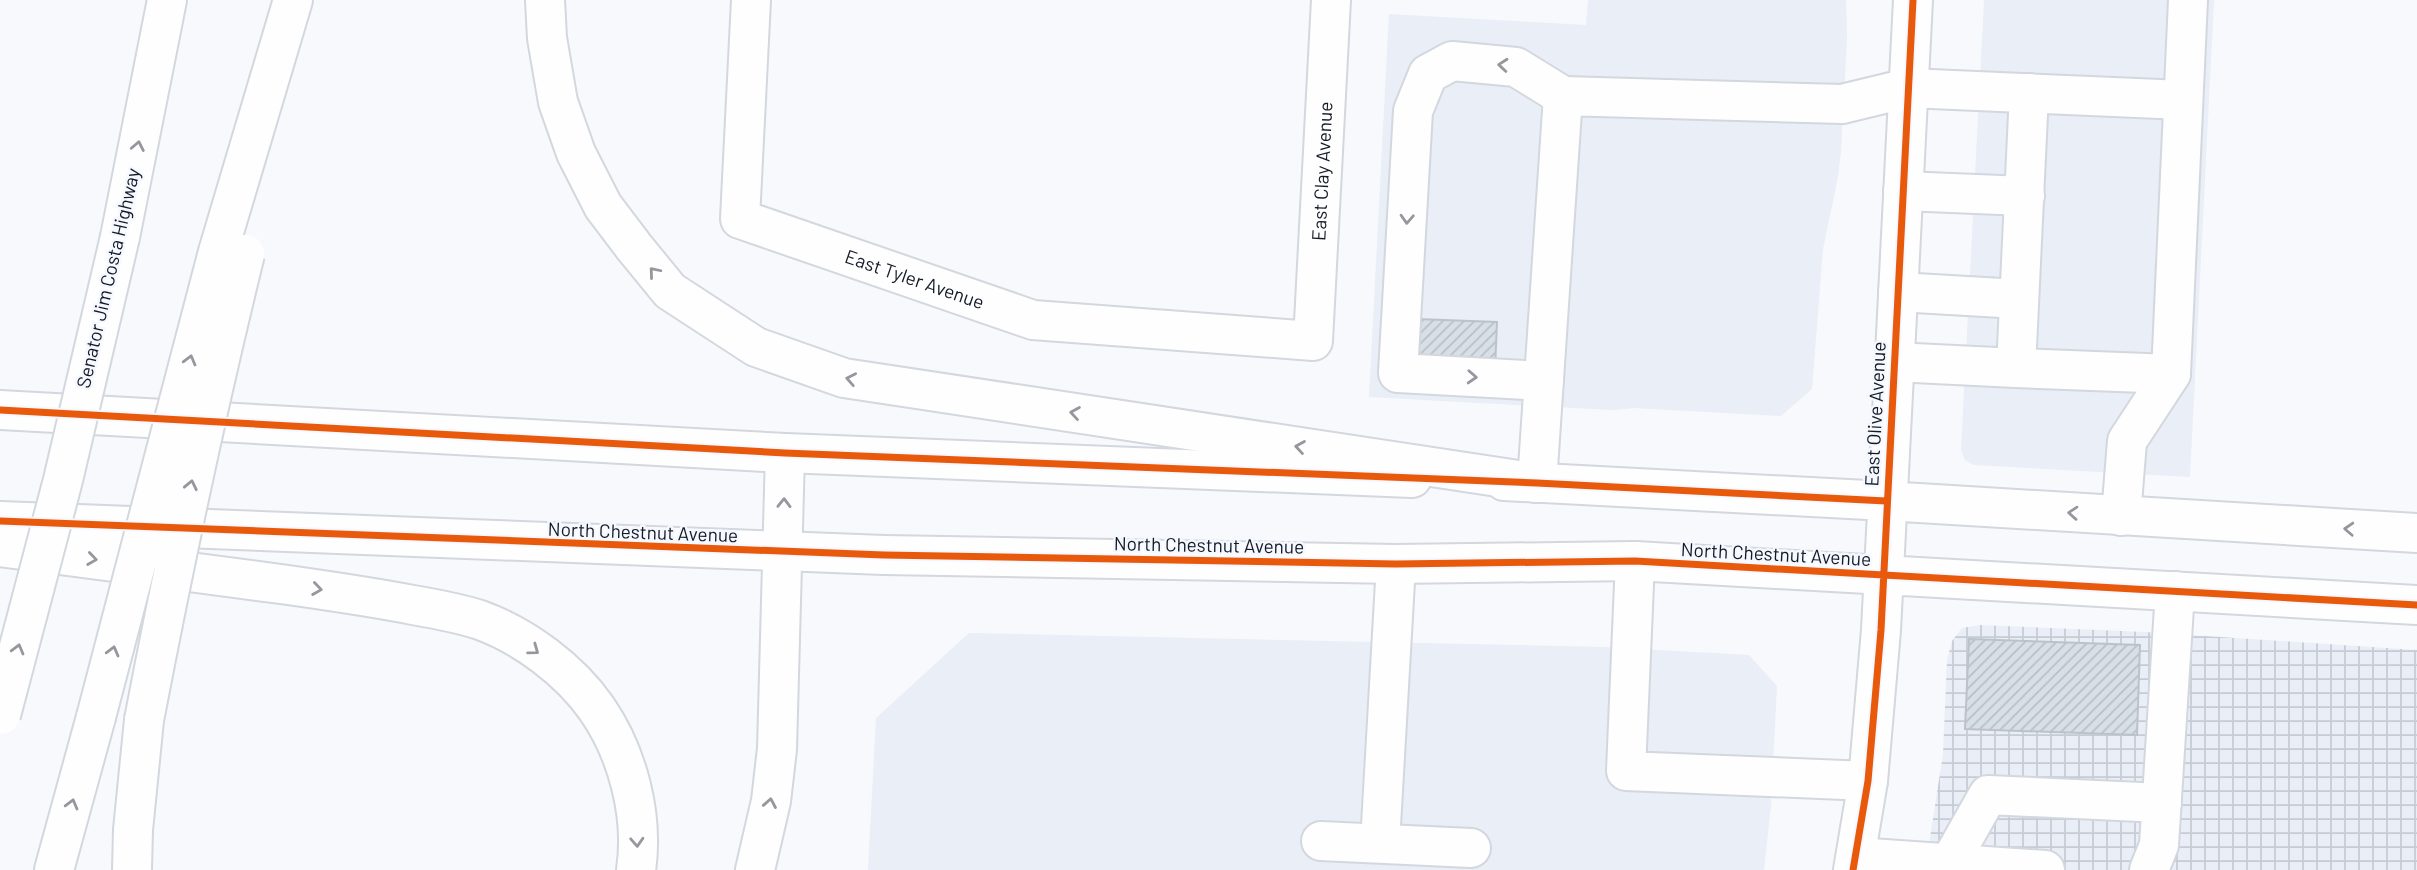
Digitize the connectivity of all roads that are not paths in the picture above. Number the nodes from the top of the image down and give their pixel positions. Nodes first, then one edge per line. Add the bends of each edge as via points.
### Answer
1 (167, 0) edge
2 (295, 0) edge
3 (545, 0) edge
4 (751, 0) edge
5 (1331, 0) edge
6 (1913, 0) edge
7 (2188, 0) edge
8 (1909, 88) junction
9 (2029, 93) junction
10 (1563, 96) junction
11 (2183, 100) junction
12 (1903, 191) junction
13 (2025, 196) junction
14 (232, 253) junction
15 (1898, 292) junction
16 (2019, 299) junction
17 (1313, 341) joint
18 (1894, 362) junction
19 (2016, 368) junction
20 (2171, 374) junction
21 (1544, 381) junction
22 (0, 410) edge
23 (785, 453) junction
24 (1538, 483) junction
25 (1886, 501) junction
26 (2121, 516) junction
27 (0, 521) edge
28 (2417, 533) edge
29 (0, 547) edge
30 (784, 553) junction
31 (1635, 561) junction
32 (1396, 564) junction
33 (1882, 576) junction
34 (2175, 591) junction
35 (2417, 605) edge
36 (0, 716) edge
37 (1868, 781) junction
38 (2162, 803) junction
39 (1321, 841) dead end
40 (1380, 843) junction
41 (1471, 848) dead end
42 (1855, 863) edge
43 (1949, 864) junction
44 (54, 870) edge
45 (132, 870) edge
46 (636, 870) edge
47 (755, 870) edge
48 (2045, 870) edge
49 (2149, 870) edge

36 -> 1 main road, Senator Jim Costa Highway, bridge via 63,480 120,237
2 - 14 main road
24 -> 3 main road via 844,378 756,347 670,291 603,206 576,153 558,102
4 - 17 main road, East Tyler Avenue via 740,219 1033,320
5 - 17 main road, East Clay Avenue
6 - 8 main road, East Olive Avenue
7 - 11 main road
8 - 9 main road
8 - 10 main road via 1842,104
8 - 12 main road, East Olive Avenue
9 - 11 main road
9 - 13 main road
10 - 21 main road
10 -> 21 main road via 1516,66 1452,61 1428,74 1413,111 1398,373
11 - 20 main road
12 - 13 main road
12 - 15 main road, East Olive Avenue
13 - 16 main road
44 -> 14 main road, bridge
45 -> 14 main road, bridge via 144,720 210,396
15 - 16 main road
15 - 18 main road, East Olive Avenue
16 - 19 main road
18 - 19 main road
18 - 25 main road, East Olive Avenue
19 - 20 main road
20 - 26 main road via 2127,441
21 - 24 main road
22 - 23 main road
23 - 24 main road
30 -> 23 main road
24 - 25 main road
26 -> 25 main road
25 - 33 main road, East Olive Avenue
28 -> 26 main road
27 - 30 main road, North Chestnut Avenue
29 -> 46 main road via 332,591 481,620 555,665 597,709 630,781
30 - 32 main road, North Chestnut Avenue
47 -> 30 main road via 771,802 777,748
31 - 32 main road, North Chestnut Avenue
31 - 33 main road, North Chestnut Avenue
31 - 37 main road via 1626,771
32 - 40 main road
33 - 34 main road, North Chestnut Avenue
33 - 37 main road, East Olive Avenue
34 - 35 main road, North Chestnut Avenue
34 - 38 main road
37 - 42 main road, East Olive Avenue
38 - 43 main road via 1987,795
38 - 49 main road via 2160,845
39 - 40 main road
40 - 41 main road
42 - 43 main road
43 - 48 main road

